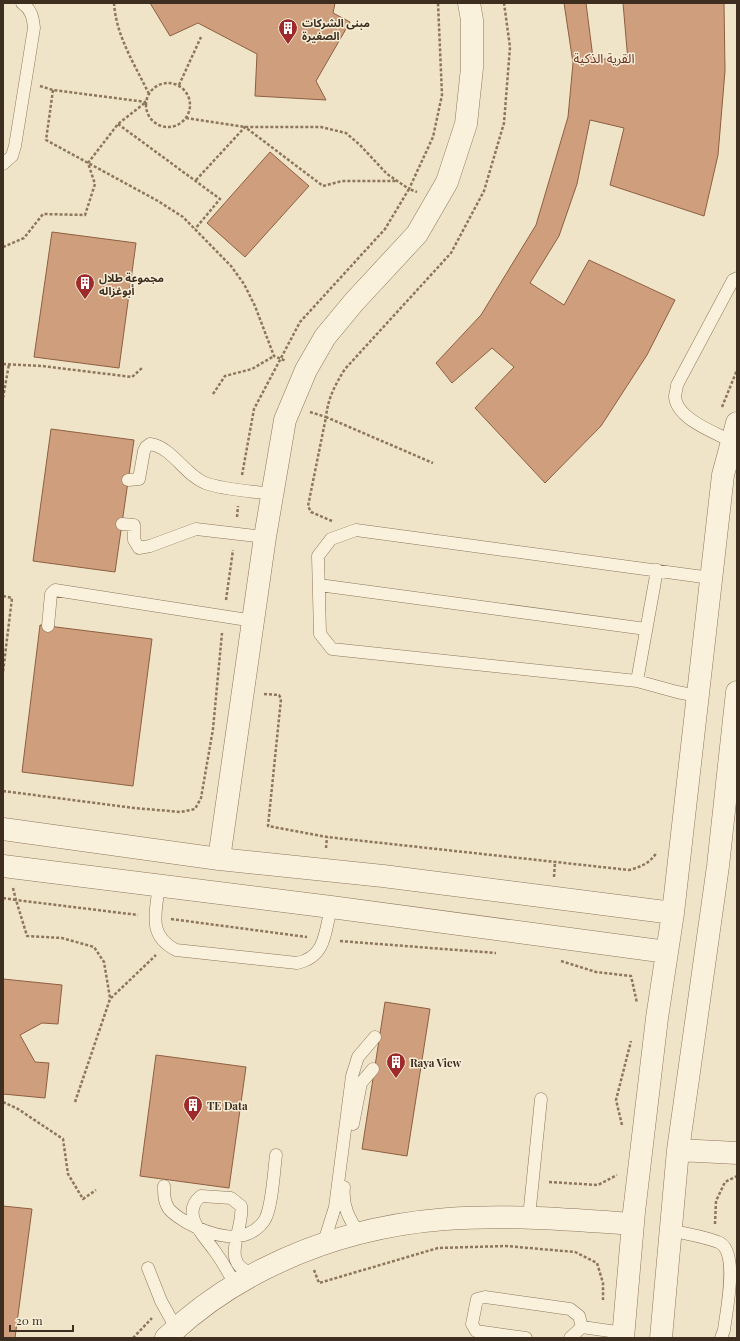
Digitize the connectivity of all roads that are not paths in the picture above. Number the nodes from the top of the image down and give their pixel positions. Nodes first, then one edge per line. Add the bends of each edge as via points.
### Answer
1 (22, 3) edge
2 (468, 3) edge
3 (3, 164) edge
4 (737, 278) edge
5 (734, 432) edge
6 (128, 480) dead end
7 (272, 494) junction
8 (122, 524) dead end
9 (265, 537) junction
10 (657, 570) junction
11 (711, 578) junction
12 (319, 585) junction
13 (254, 622) junction
14 (48, 626) dead end
15 (646, 629) junction
16 (637, 681) junction
17 (737, 692) edge
18 (698, 696) junction
19 (3, 829) edge
20 (219, 859) junction
21 (4, 866) edge
22 (158, 885) junction
23 (331, 907) junction
24 (673, 913) junction
25 (667, 952) junction
26 (376, 1037) dead end
27 (373, 1069) dead end
28 (541, 1099) dead end
29 (678, 1150) junction
30 (737, 1153) edge
31 (276, 1155) dead end
32 (164, 1186) dead end
33 (529, 1217) junction
34 (633, 1224) junction
35 (197, 1228) junction
36 (670, 1230) junction
37 (359, 1232) junction
38 (236, 1236) junction
39 (315, 1246) junction
40 (148, 1268) dead end
41 (254, 1274) junction
42 (235, 1285) junction
43 (582, 1327) junction
44 (171, 1333) edge
45 (624, 1336) edge
46 (526, 1338) edge
47 (570, 1338) edge
48 (661, 1338) edge
49 (721, 1338) edge

1 - 3 lane via 33,16 34,28 15,146 12,156
2 - 7 street via 472,20 472,68 466,124 447,182 417,234 325,337 306,370 285,420
4 - 5 lane via 733,280 677,385 675,397 679,409 688,418 712,431
5 - 11 street via 724,475
6 - 7 lane via 139,479 144,451 150,444 161,448 205,483
7 - 9 street
8 - 9 lane via 134,526 134,540 139,548 196,529
9 - 13 street
10 - 11 lane
10 - 12 lane via 356,530 331,539 318,556
10 - 15 lane
11 - 18 street
12 - 15 lane
12 - 16 lane via 320,634 332,649
13 - 14 lane via 55,590 51,594
13 - 20 street
15 - 16 lane
16 - 18 lane
17 - 29 street via 718,866
18 - 24 street
19 - 20 street
20 - 24 street via 382,876
21 - 22 street
22 - 23 street
22 - 23 lane via 155,925 158,936 166,945 176,950 297,963 308,961 317,954 324,939
23 - 25 street
24 - 25 street
25 - 34 street
26 - 39 lane via 358,1057 352,1076 335,1207
27 - 37 lane via 360,1083 343,1195 347,1213
28 - 33 lane
29 - 30 street
29 - 36 street
31 - 38 lane via 269,1210 265,1220 254,1230
32 - 35 lane via 169,1209
33 - 34 street
33 - 37 street via 475,1216 421,1220
34 - 45 street
35 - 38 lane via 216,1236
35 - 38 lane via 193,1219 193,1207 197,1199 205,1195 230,1198 241,1206 242,1213
35 - 42 lane
36 - 48 street
36 - 49 lane via 720,1242 726,1248 731,1265
37 - 39 street
38 - 41 lane via 236,1260 243,1270
39 - 41 street
40 - 44 lane via 164,1306
41 - 42 street
42 - 44 street via 211,1300
43 - 45 lane via 602,1329
43 - 46 lane via 579,1316 570,1309 485,1297 477,1299 472,1324 476,1331
43 - 47 lane

